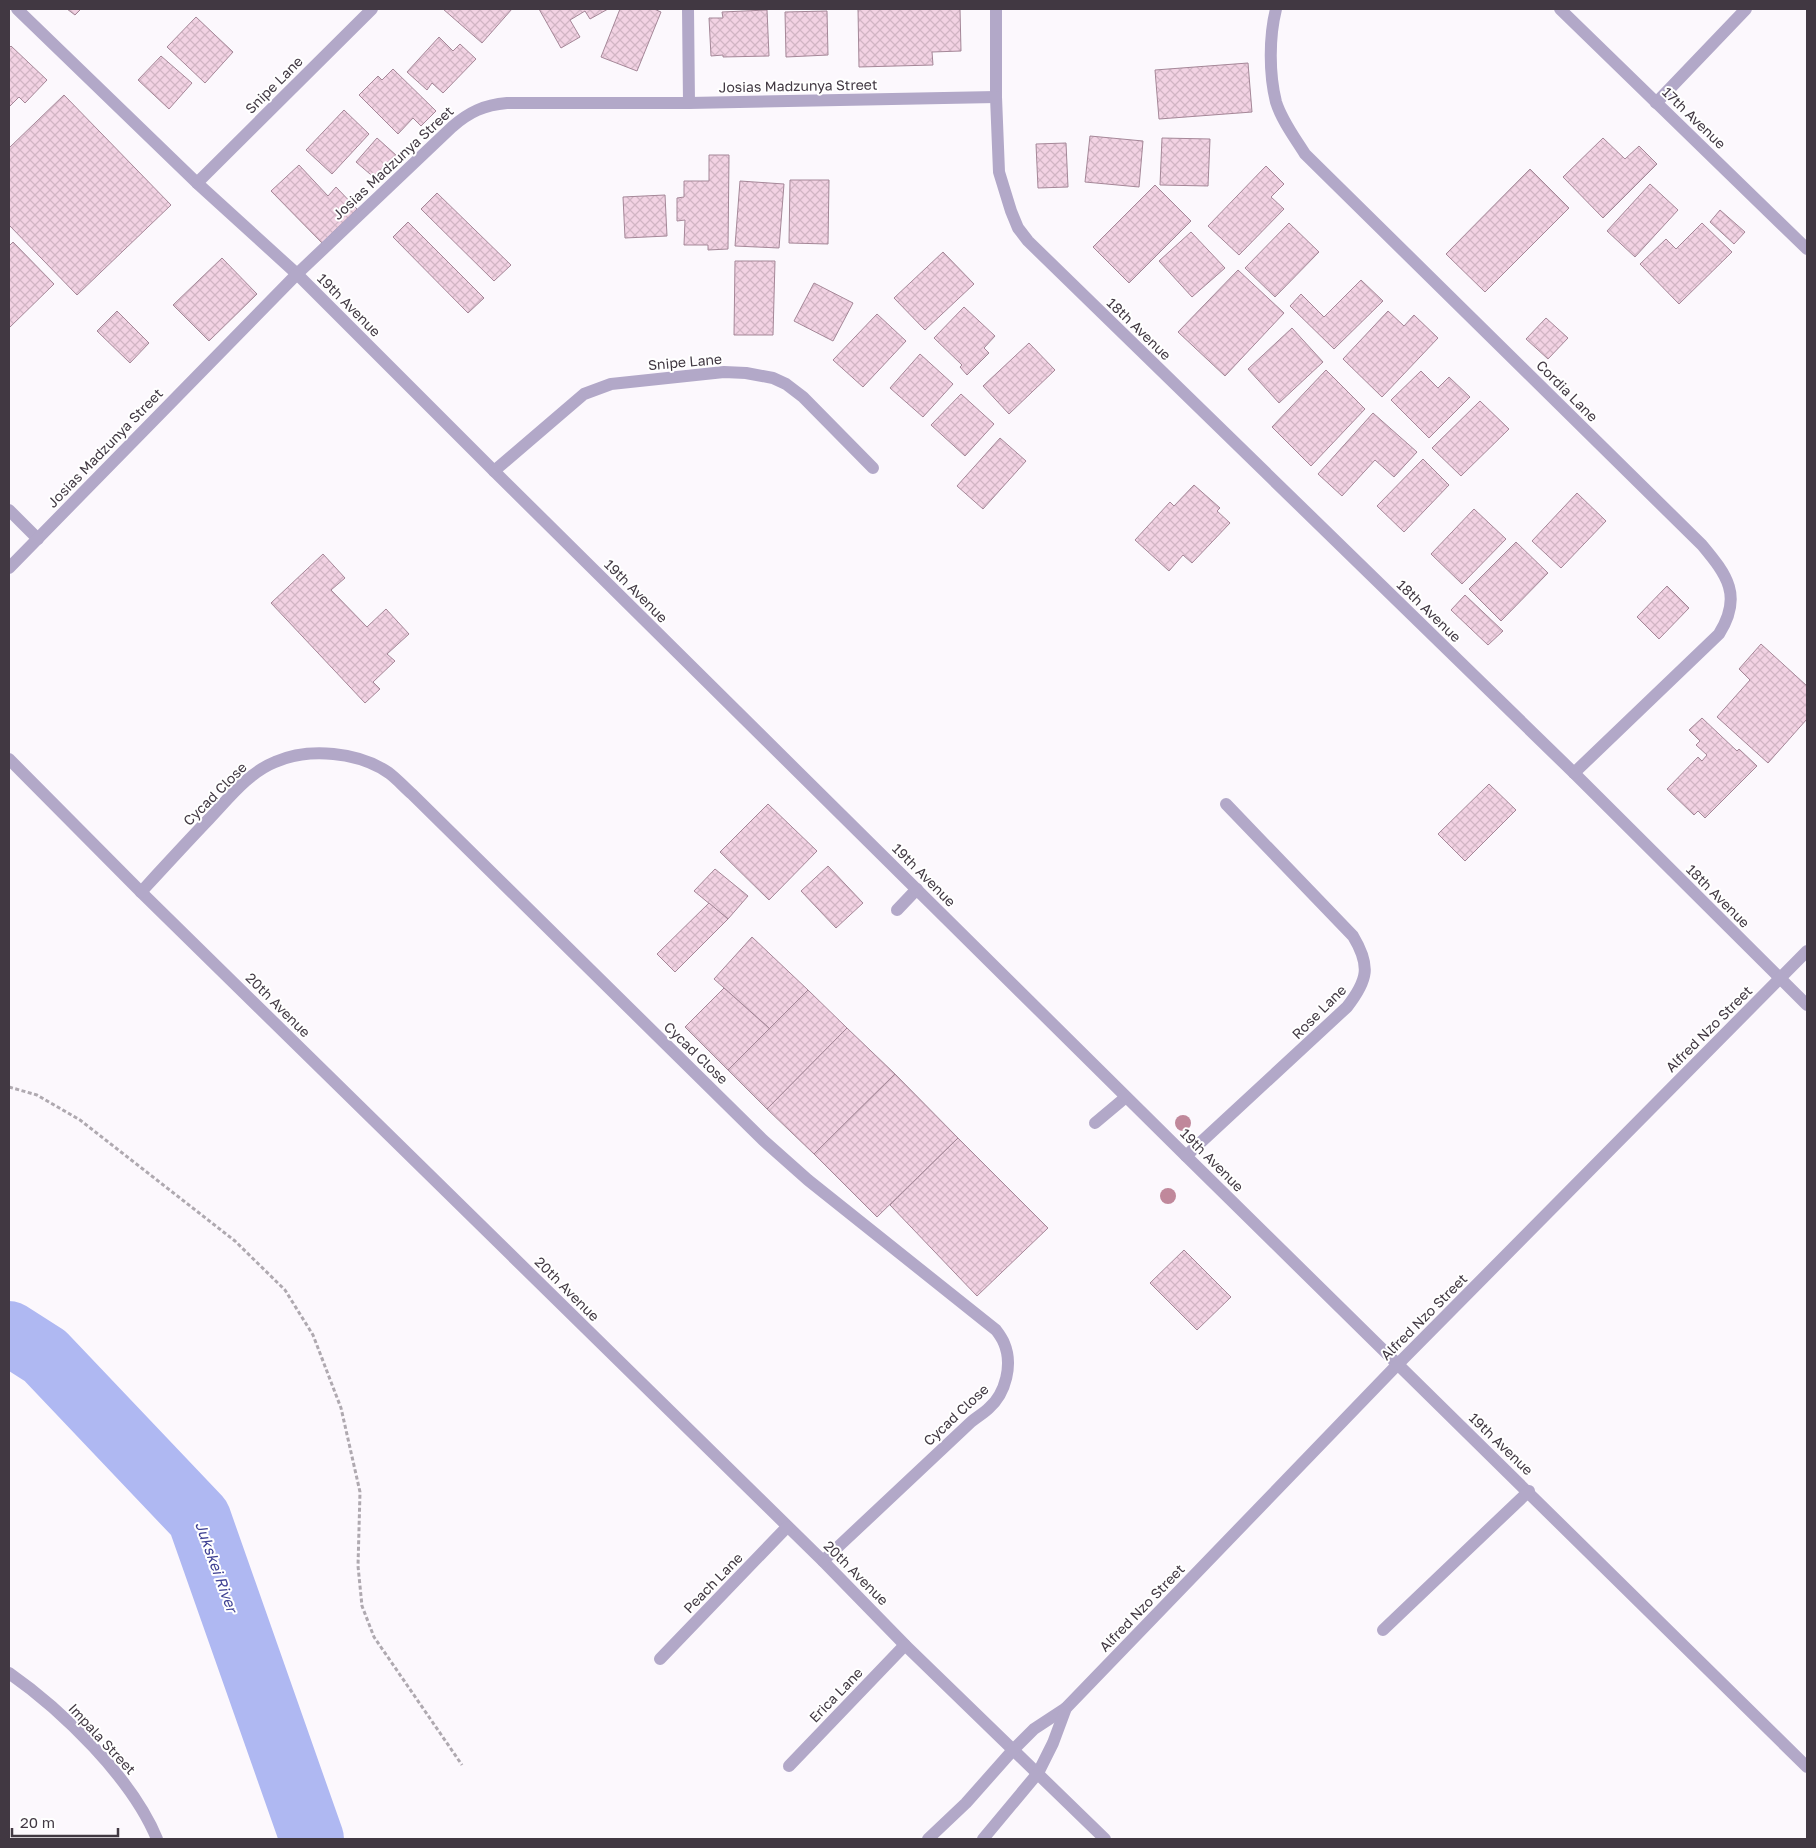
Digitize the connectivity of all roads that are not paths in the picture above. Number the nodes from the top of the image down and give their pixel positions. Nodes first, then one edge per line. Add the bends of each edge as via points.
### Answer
1 (17, 9) edge
2 (372, 9) edge
3 (688, 9) edge
4 (996, 9) edge
5 (1276, 9) edge
6 (1560, 9) edge
7 (1746, 9) edge
8 (996, 97) junction
9 (689, 103) junction
10 (1656, 103) junction
11 (197, 183) junction
12 (1807, 248) edge
13 (297, 274) junction
14 (873, 468) dead end
15 (494, 471) junction
16 (9, 510) edge
17 (38, 539) junction
18 (9, 568) edge
19 (9, 759) edge
20 (1574, 773) junction
21 (1226, 804) dead end
22 (917, 889) junction
23 (141, 892) junction
24 (897, 910) dead end
25 (1807, 951) edge
26 (1780, 978) junction
27 (1807, 1005) edge
28 (1126, 1096) junction
29 (1096, 1123) dead end
30 (1186, 1156) junction
31 (1398, 1364) junction
32 (1529, 1491) junction
33 (787, 1526) junction
34 (823, 1561) junction
35 (1383, 1630) dead end
36 (905, 1645) junction
37 (660, 1659) dead end
38 (9, 1672) edge
39 (1066, 1708) junction
40 (1013, 1750) junction
41 (789, 1766) dead end
42 (1807, 1767) edge
43 (1038, 1773) junction
44 (158, 1839) edge
45 (928, 1839) edge
46 (984, 1839) edge
47 (1105, 1839) edge

1 - 11 street, 19th Avenue
2 - 11 street, Snipe Lane
3 - 9 street
4 - 8 street
5 - 20 street, Cordia Lane via 1271,45 1276,103 1305,154 1702,545 1726,578 1730,589 1730,610 1718,634
6 - 10 street, 17th Avenue
7 - 10 street
8 - 9 street, Josias Madzunya Street
8 - 20 street, 18th Avenue via 999,172 1018,228 1028,241
9 - 13 street, Josias Madzunya Street via 507,103 477,109 452,127
10 - 12 street, 17th Avenue
11 - 13 street, 19th Avenue
13 - 15 street, 19th Avenue
13 - 17 street, Josias Madzunya Street
14 - 15 street, Snipe Lane via 786,384 773,378 724,372 611,384 584,394
15 - 22 street, 19th Avenue
16 - 17 street
17 - 18 street, Josias Madzunya Street
19 - 23 street, 20th Avenue
20 - 26 street, 18th Avenue
21 - 30 street, Rose Lane via 1353,936 1361,950 1366,974 1360,991 1348,1008
22 - 24 street
22 - 28 street, 19th Avenue
23 - 33 street, 20th Avenue
23 - 34 street, Cycad Close via 244,782 275,762 324,754 347,755 370,762 389,773 412,794 763,1140 808,1180 996,1330 1005,1344 1008,1361 1007,1378 1001,1393 990,1407
25 - 26 street, Alfred Nzo Street
26 - 27 street, 18th Avenue
26 - 31 street, Alfred Nzo Street
28 - 29 street
28 - 30 street, 19th Avenue
30 - 31 street, 19th Avenue
31 - 32 street, 19th Avenue
31 - 39 street, Alfred Nzo Street
32 - 35 street
32 - 42 street, 19th Avenue
33 - 34 street, 20th Avenue
33 - 37 street, Peach Lane
34 - 36 street, 20th Avenue
36 - 40 street, 20th Avenue
36 - 41 street, Erica Lane
38 - 44 street, Impala Street via 43,1699 102,1757 129,1789
39 - 40 street, Alfred Nzo Street via 1034,1729
39 - 43 street, Alfred Nzo Street
40 - 43 street, 20th Avenue
40 - 45 street, Alfred Nzo Street via 966,1803
43 - 46 street, Alfred Nzo Street
43 - 47 street, 20th Avenue

